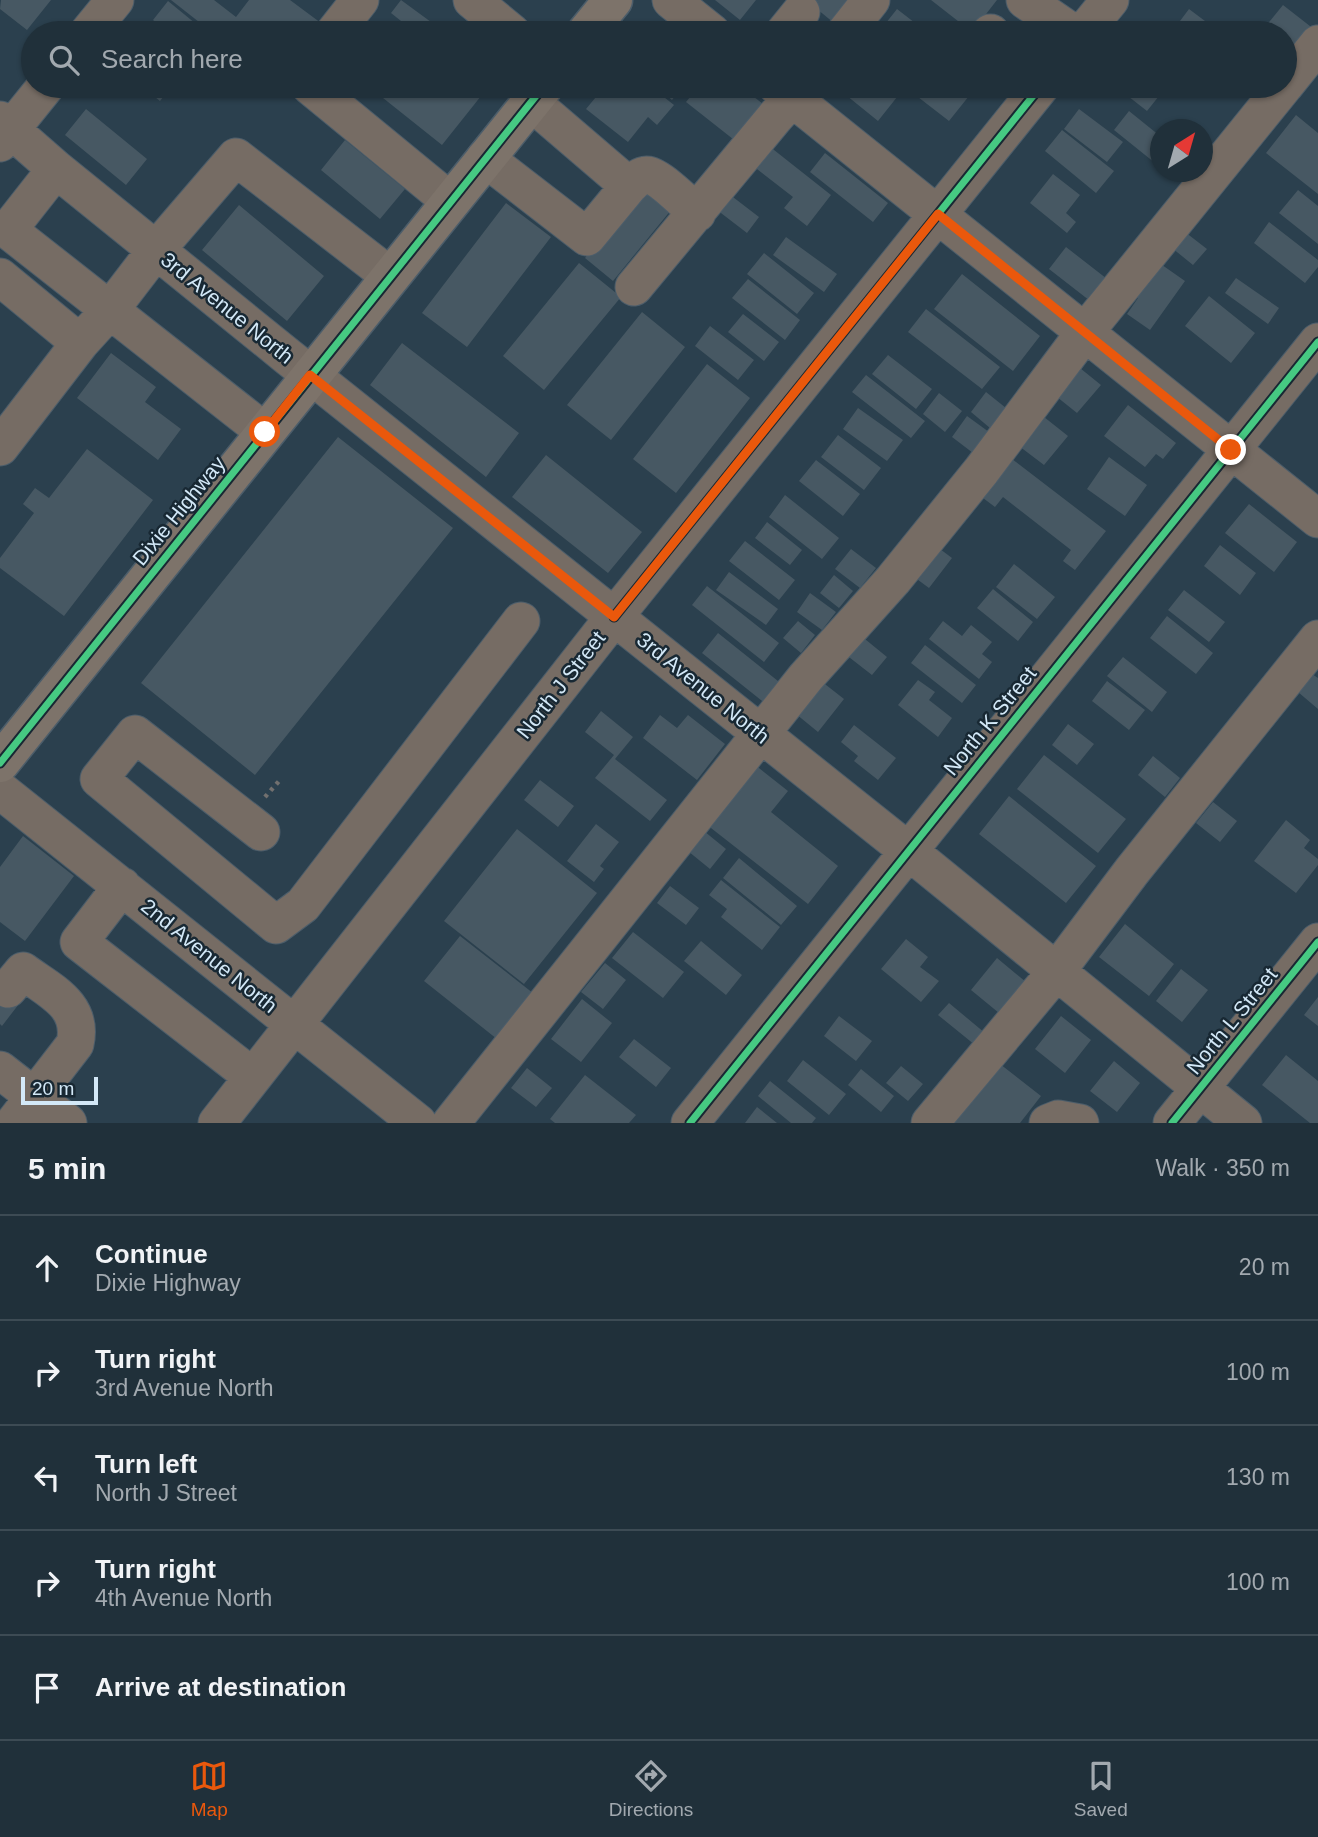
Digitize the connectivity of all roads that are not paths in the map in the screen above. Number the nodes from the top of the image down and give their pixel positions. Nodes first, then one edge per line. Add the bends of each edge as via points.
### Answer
1 (115, 0) edge
2 (360, 0) edge
3 (472, 0) edge
4 (613, 0) edge
5 (671, 0) edge
6 (871, 0) edge
7 (1025, 0) edge
8 (1110, 0) edge
9 (98, 21) edge
10 (343, 21) edge
11 (497, 21) edge
12 (596, 21) edge
13 (697, 21) edge
14 (854, 21) edge
15 (1056, 21) edge
16 (1093, 21) edge
17 (1318, 44) edge
18 (1297, 69) edge
19 (35, 98) edge
20 (325, 98) edge
21 (535, 98) edge
22 (542, 98) edge
23 (786, 98) edge
24 (800, 98) edge
25 (1031, 98) edge
26 (1274, 98) edge
27 (4, 130) edge
28 (485, 158) junction
29 (56, 169) junction
30 (629, 186) junction
31 (450, 201) junction
32 (697, 212) junction
33 (938, 214) junction
34 (4, 235) edge
35 (156, 250) junction
36 (390, 276) junction
37 (0, 277) edge
38 (634, 287) dead end
39 (110, 310) junction
40 (1084, 332) junction
41 (1318, 342) edge
42 (80, 343) junction
43 (310, 375) junction
44 (265, 432) junction
45 (0, 447) edge
46 (1231, 450) junction
47 (1318, 519) edge
48 (614, 617) junction
49 (521, 621) dead end
50 (1318, 639) edge
51 (760, 734) junction
52 (0, 763) edge
53 (0, 790) edge
54 (261, 832) dead end
55 (907, 853) junction
56 (121, 886) junction
57 (1318, 942) edge
58 (1056, 972) junction
59 (8, 989) dead end
60 (295, 1024) junction
61 (0, 1070) edge
62 (254, 1077) junction
63 (1200, 1088) junction
64 (24, 1110) edge
65 (68, 1123) edge
66 (217, 1123) edge
67 (418, 1123) edge
68 (451, 1123) edge
69 (690, 1123) edge
70 (930, 1123) edge
71 (1048, 1123) edge
72 (1080, 1123) edge
73 (1172, 1123) edge
74 (1243, 1123) edge

1 - 9 street
2 - 10 street
3 - 11 street
4 - 12 main road
5 - 13 street
6 - 14 street
7 - 15 street
8 - 16 street
17 - 18 street
19 - 27 street
20 - 31 street
21 - 28 main road, Dixie Highway
22 - 30 street
23 - 32 street
24 - 33 street
25 - 33 street, North J Street
26 - 40 street
27 - 29 street, 3rd Avenue North
28 - 30 street via 587,237
28 - 31 main road, Dixie Highway
29 - 34 street
29 - 35 street, 3rd Avenue North
30 - 32 street via 648,175
31 - 36 main road, Dixie Highway
32 - 38 street
33 - 40 street
33 - 48 street, North J Street
34 - 39 street
35 - 36 street via 236,157
35 - 39 street
35 - 43 street, 3rd Avenue North
36 - 43 main road, Dixie Highway
37 - 42 street
39 - 42 street
39 - 44 street
40 - 46 street
40 - 51 street via 982,470
41 - 46 street, North K Street
42 - 45 street
43 - 44 main road, Dixie Highway
43 - 48 street, 3rd Avenue North
44 - 52 main road, Dixie Highway
46 - 47 street
46 - 55 street, North K Street
48 - 51 street, 3rd Avenue North
48 - 60 street, North J Street
49 - 54 street via 303,905 276,925 99,779 135,734
50 - 58 street
51 - 55 street, 3rd Avenue North
51 - 68 street
53 - 56 street, 2nd Avenue North
55 - 58 street, 3rd Avenue North
55 - 69 street, North K Street
56 - 60 street, 2nd Avenue North
56 - 62 street via 79,942
57 - 63 street, North L Street
58 - 63 street, 3rd Avenue North
58 - 70 street
59 - 64 street via 23,971 66,1002 77,1022 75,1044
60 - 62 street, North J Street
60 - 67 street, 2nd Avenue North
61 - 64 street
62 - 66 street, North J Street
63 - 73 street, North L Street
63 - 74 street, 3rd Avenue North
64 - 65 street
71 - 72 street via 1058,1119

